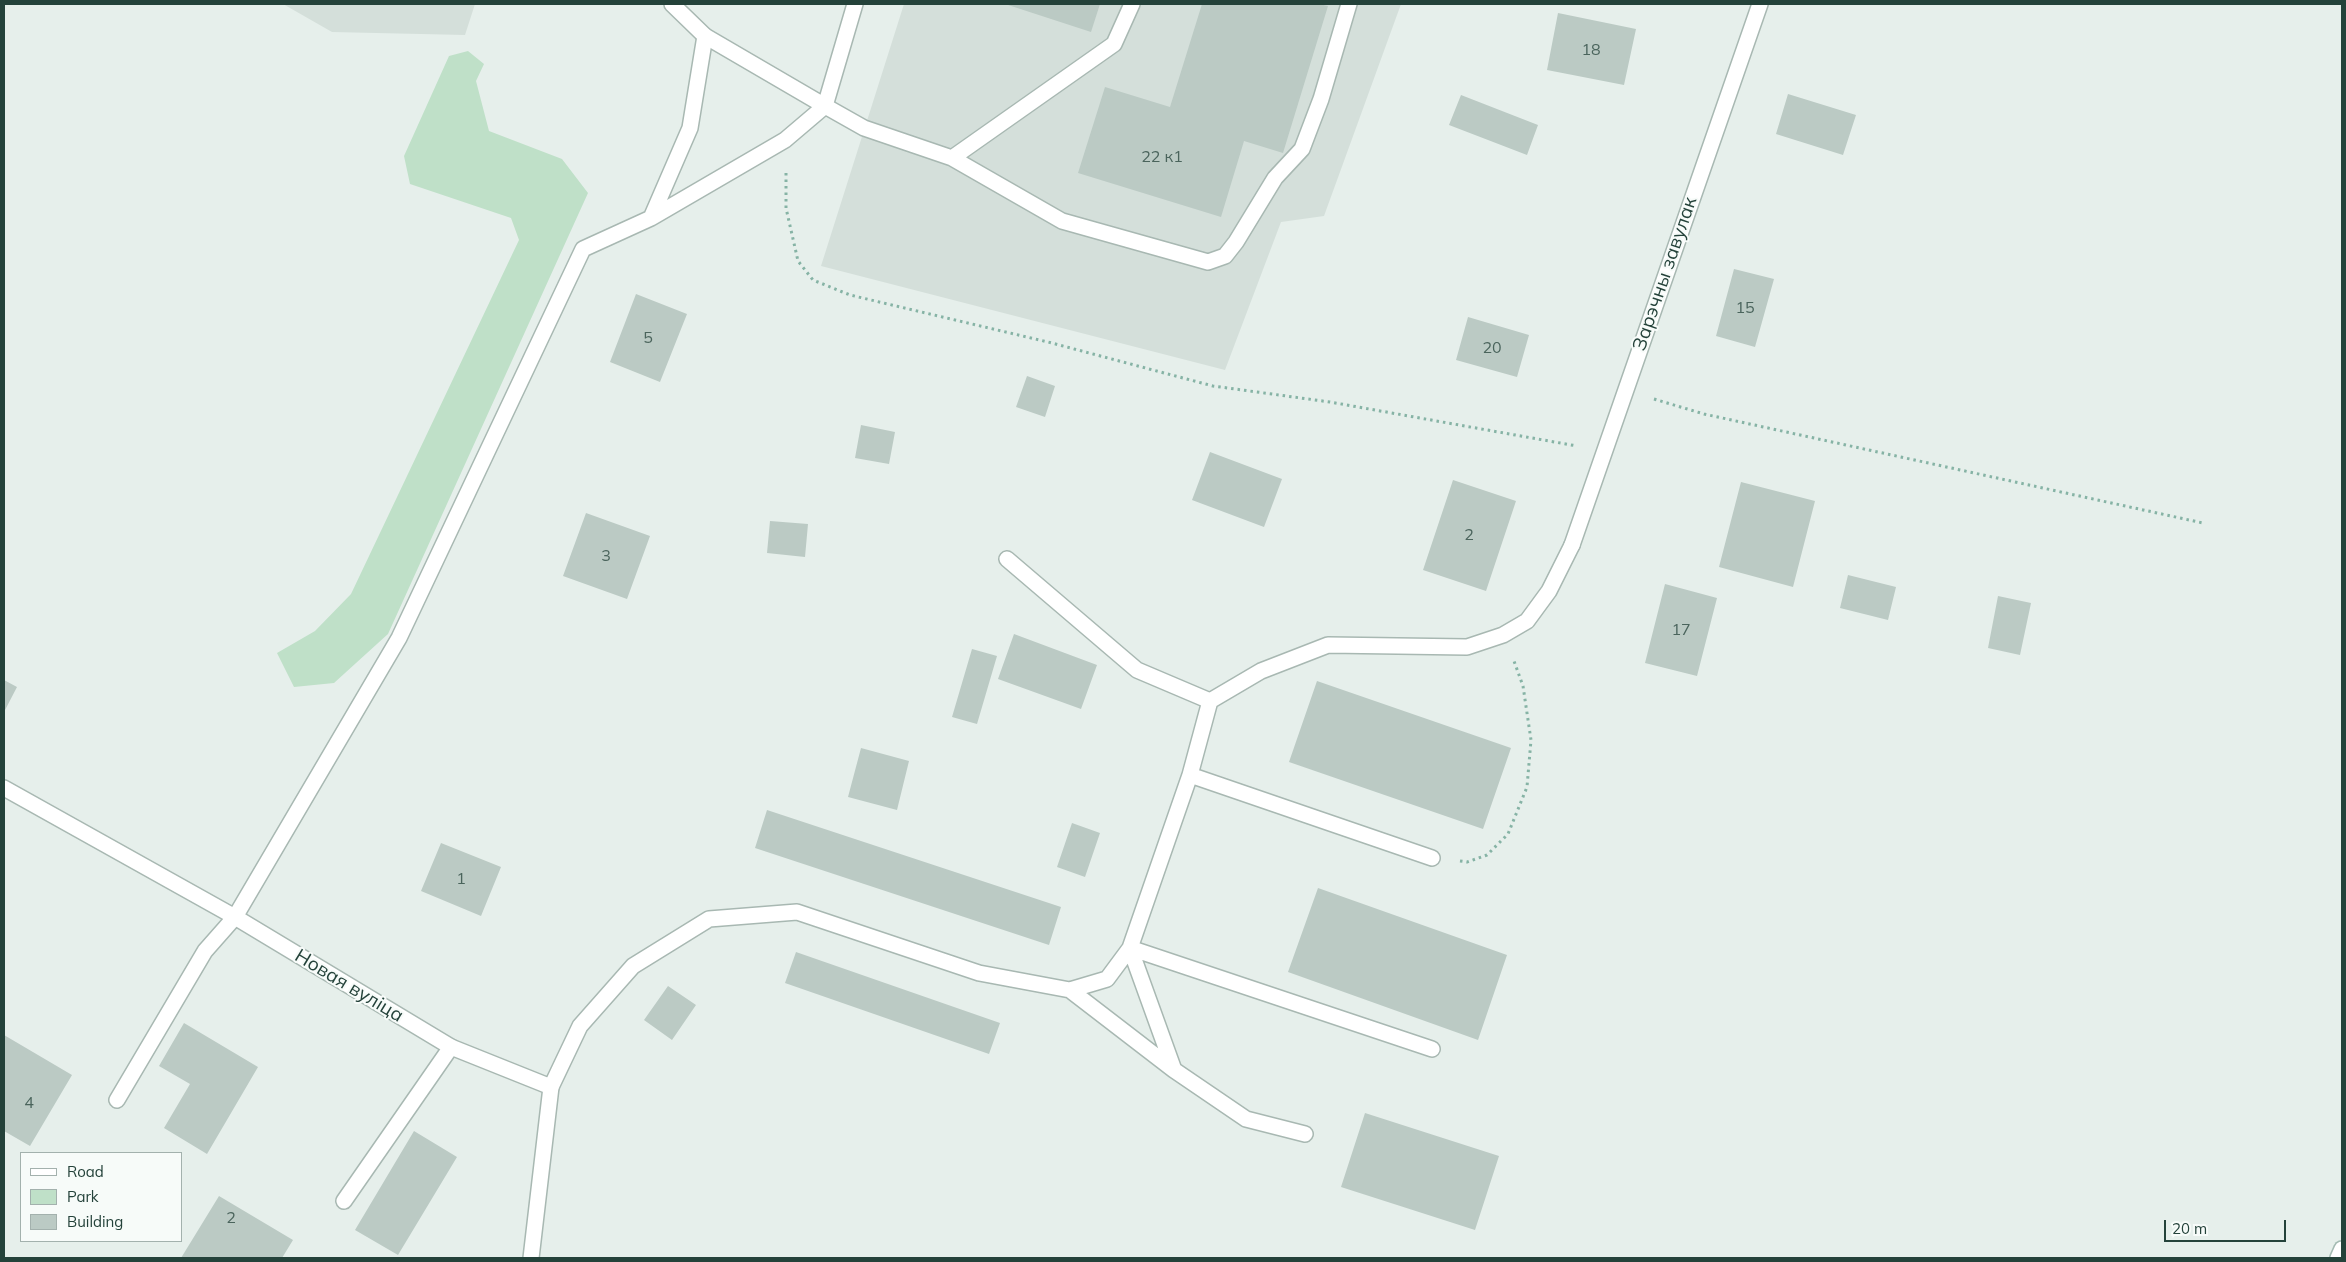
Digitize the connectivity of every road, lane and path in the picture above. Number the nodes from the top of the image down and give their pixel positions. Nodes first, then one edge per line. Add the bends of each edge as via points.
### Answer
1 (672, 4) edge
2 (855, 4) edge
3 (1132, 4) edge
4 (1349, 4) edge
5 (1760, 4) edge
6 (705, 36) junction
7 (825, 106) junction
8 (785, 140) junction
9 (952, 158) junction
10 (651, 218) junction
11 (1625, 390) junction
12 (1605, 451) junction
13 (2203, 523) dead end
14 (1007, 558) dead end
15 (1503, 635) junction
16 (1210, 701) junction
17 (1190, 775) junction
18 (4, 788) edge
19 (1432, 858) joint
20 (235, 917) junction
21 (1130, 948) junction
22 (1070, 990) junction
23 (451, 1047) junction
24 (1432, 1049) dead end
25 (1174, 1070) junction
26 (551, 1087) junction
27 (117, 1100) dead end
28 (1305, 1134) dead end
29 (344, 1201) dead end
30 (2342, 1249) edge
31 (531, 1258) edge
32 (2338, 1258) edge

1 - 6 street
2 - 7 street
3 - 9 street via 1114,44
4 - 9 street via 1321,99 1302,149 1275,178 1225,256 1208,262 1062,221
5 - 11 street, Зарэчны завулак
6 - 7 street
6 - 10 street via 690,128
7 - 8 street
7 - 9 street via 864,128
8 - 10 street
8 - 12 path via 786,208 798,261 814,280 850,295 1048,342 1213,386 1330,402
10 - 20 street via 583,249 399,638
11 - 12 street, Зарэчны завулак
11 - 13 path via 1704,414
12 - 15 street, Зарэчны завулак via 1572,545 1549,590 1527,620
14 - 16 street via 1137,670
15 - 16 street, Зарэчны завулак via 1467,647 1328,645 1262,671
15 - 19 path via 1524,686 1530,740 1527,786 1508,834 1487,855 1467,862
16 - 17 street
17 - 19 street
17 - 21 street
18 - 20 street, Новая вуліца
20 - 23 street, Новая вуліца
20 - 27 street via 205,951
21 - 22 street via 1107,979
21 - 24 street
21 - 25 street
22 - 25 street
22 - 26 street via 979,972 797,912 709,919 633,966 580,1026
23 - 26 street, Новая вуліца
23 - 29 street
25 - 28 street via 1246,1118
26 - 31 street
30 - 32 street

